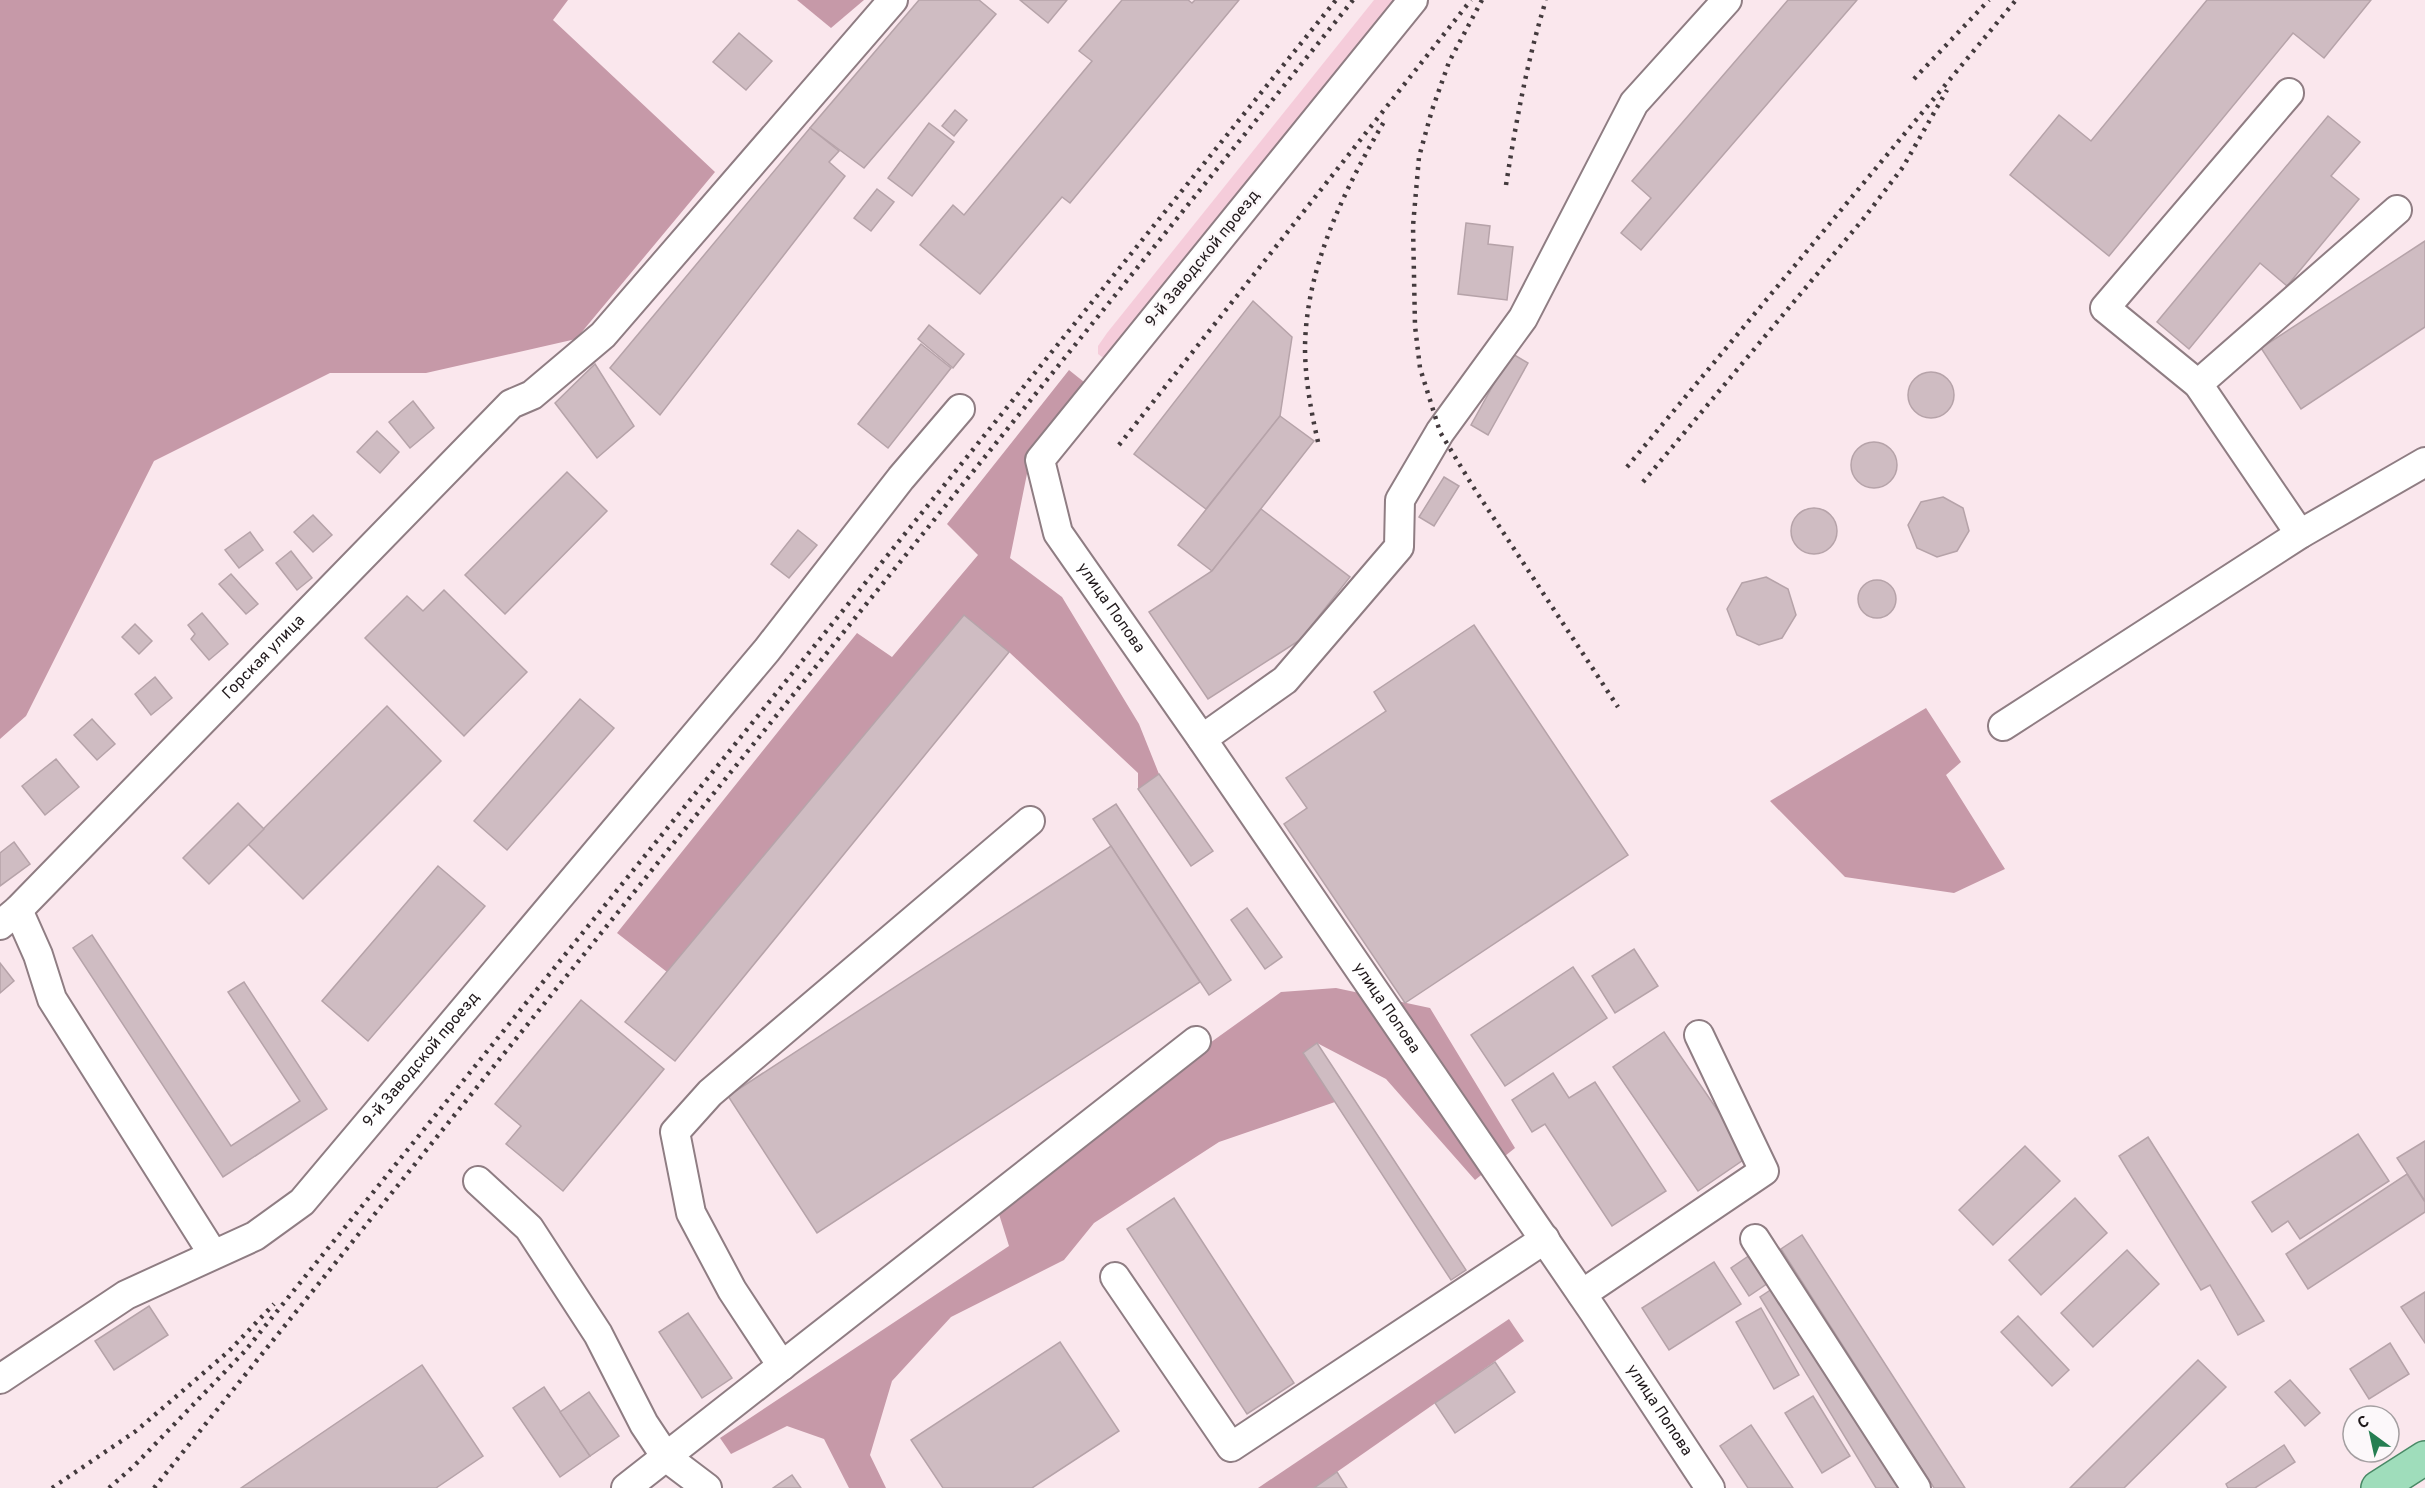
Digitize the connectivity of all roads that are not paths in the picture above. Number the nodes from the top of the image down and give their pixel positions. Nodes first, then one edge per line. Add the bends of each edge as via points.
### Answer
1 (893, 0) edge
2 (1413, 0) edge
3 (1727, 0) edge
4 (2289, 93) dead end
5 (2397, 210) dead end
6 (2198, 384) junction
7 (960, 409) dead end
8 (2425, 462) edge
9 (1058, 533) joint
10 (2300, 534) junction
11 (2003, 726) dead end
12 (1202, 739) junction
13 (1030, 821) dead end
14 (9, 917) edge
15 (1699, 1035) dead end
16 (1196, 1041) dead end
17 (478, 1181) dead end
18 (1545, 1239) junction
19 (1755, 1239) dead end
20 (213, 1254) junction
21 (1116, 1277) dead end
22 (1582, 1294) junction
23 (782, 1366) junction
24 (0, 1379) edge
25 (666, 1457) junction
26 (2425, 1458) edge
27 (626, 1488) edge
28 (707, 1488) edge
29 (1710, 1488) edge
30 (1916, 1488) edge
31 (2378, 1488) edge

1 - 14 street, Горская улица via 603,335 532,395 511,404
2 - 9 street, 9-й Заводской проезд via 1040,460
3 - 12 street via 1634,103 1523,318 1440,432 1400,500 1399,547 1285,680
4 - 6 street via 2104,308
5 - 6 street
6 - 10 street
7 - 20 street, 9-й Заводской проезд via 767,650 302,1202 255,1236
8 - 10 street
9 - 12 street, улица Попова
10 - 11 street
12 - 18 street, улица Попова
13 - 23 street via 710,1093 675,1132 691,1213 732,1290
14 - 20 street via 38,956 52,999
15 - 22 street via 1764,1171
16 - 23 street
17 - 25 street via 529,1228 598,1334 644,1424
18 - 21 street via 1231,1447
18 - 22 street, улица Попова
19 - 30 street
20 - 24 street, 9-й Заводской проезд via 126,1295
22 - 29 street, улица Попова
23 - 25 street
25 - 27 street
25 - 28 street
26 - 31 main road

